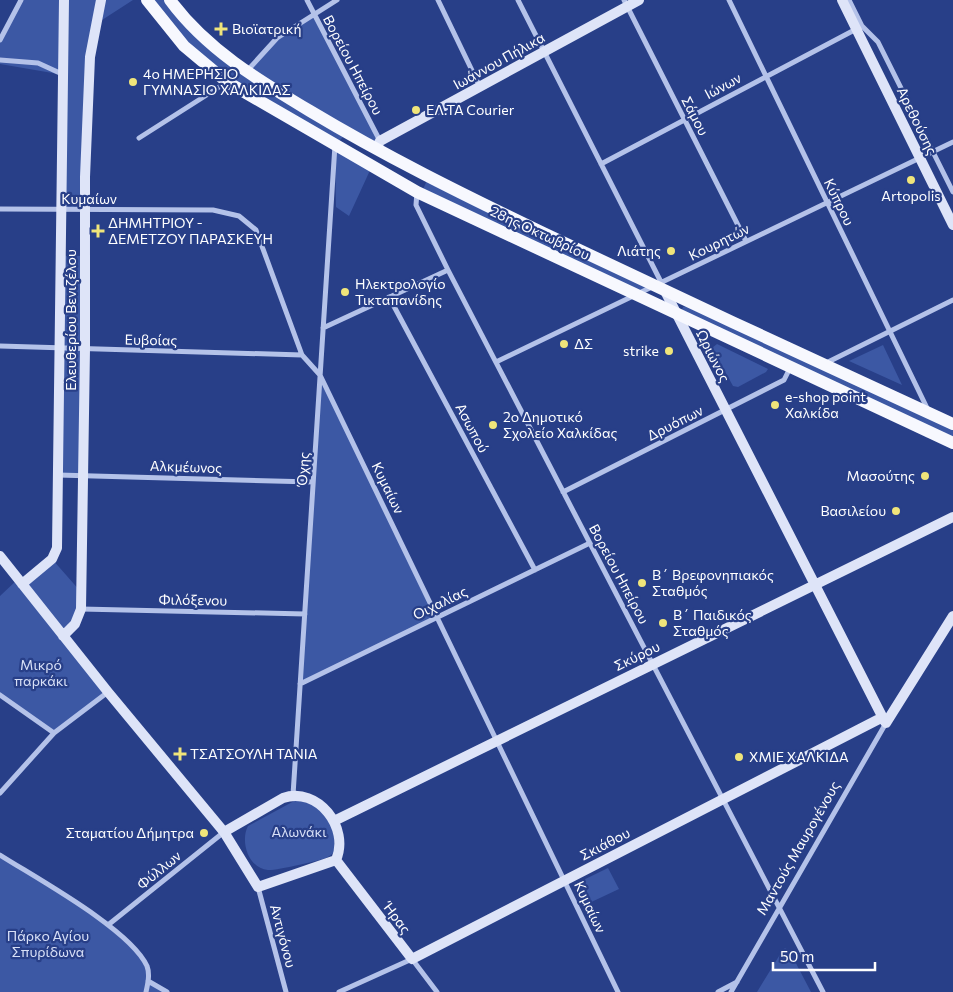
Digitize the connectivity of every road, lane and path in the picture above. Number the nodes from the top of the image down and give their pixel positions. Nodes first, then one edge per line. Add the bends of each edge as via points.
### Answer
1 (21, 0) edge
2 (64, 0) edge
3 (101, 0) edge
4 (147, 0) edge
5 (170, 0) edge
6 (307, 0) edge
7 (337, 0) edge
8 (438, 0) edge
9 (518, 0) edge
10 (638, 0) edge
11 (729, 0) edge
12 (842, 0) edge
13 (849, 0) edge
14 (626, 3) edge
15 (314, 14) junction
16 (859, 27) junction
17 (0, 40) edge
18 (544, 52) junction
19 (0, 60) edge
20 (246, 71) junction
21 (64, 75) junction
22 (766, 76) junction
23 (227, 82) junction
24 (480, 87) junction
25 (685, 120) junction
26 (139, 138) dead end
27 (953, 142) edge
28 (335, 144) junction
29 (378, 145) junction
30 (933, 152) junction
31 (920, 158) junction
32 (601, 164) junction
33 (417, 192) junction
34 (953, 192) edge
35 (827, 202) junction
36 (0, 209) edge
37 (62, 210) junction
38 (85, 211) junction
39 (953, 225) edge
40 (746, 241) junction
41 (448, 270) junction
42 (660, 287) junction
43 (636, 294) junction
44 (389, 297) junction
45 (953, 300) edge
46 (677, 316) junction
47 (323, 328) junction
48 (890, 331) junction
49 (0, 346) edge
50 (60, 349) junction
51 (85, 349) junction
52 (302, 355) junction
53 (496, 362) junction
54 (823, 364) junction
55 (790, 368) junction
56 (320, 374) junction
57 (726, 410) junction
58 (930, 413) junction
59 (953, 424) edge
60 (953, 444) edge
61 (58, 475) junction
62 (83, 476) junction
63 (313, 482) junction
64 (564, 492) junction
65 (953, 517) edge
66 (590, 543) junction
67 (0, 556) edge
68 (535, 570) junction
69 (22, 584) junction
70 (815, 584) junction
71 (81, 609) junction
72 (304, 614) junction
73 (953, 616) edge
74 (437, 617) junction
75 (63, 636) junction
76 (653, 664) junction
77 (300, 684) junction
78 (108, 692) junction
79 (0, 695) edge
80 (884, 720) junction
81 (54, 733) junction
82 (498, 740) junction
83 (0, 794) edge
84 (293, 795) junction
85 (723, 800) junction
86 (334, 821) junction
87 (224, 832) junction
88 (0, 855) edge
89 (336, 860) junction
90 (565, 880) junction
91 (258, 887) junction
92 (779, 908) junction
93 (108, 925) junction
94 (412, 959) junction
95 (148, 981) junction
96 (737, 981) junction
97 (146, 992) edge
98 (167, 992) edge
99 (286, 992) edge
100 (339, 992) edge
101 (437, 992) edge
102 (618, 992) edge
103 (718, 992) edge
104 (731, 992) edge
105 (823, 992) edge

1 - 17 street
2 - 21 street
3 - 38 street, Ελευθερίου Βενιζέλου via 90,57
4 - 23 main road, 28ης Οκτωβρίου via 184,46
5 - 20 main road, 28ης Οκτωβρίου via 196,32
6 - 15 street, Βορείου Ηπείρου
7 - 15 street
8 - 24 street
9 - 18 street, Ωριώνος
10 - 14 street, Ιωάννου Πήλικα
11 - 22 street, Κύπρου
12 - 16 street, Αρεθούσης
13 - 16 street
14 - 18 street, Ιωάννου Πήλικα
14 - 25 street, Σάμου
15 - 20 street via 277,38
15 - 29 street, Βορείου Ηπείρου
16 - 22 street, Ιώνων
16 - 30 street, Αρεθούσης via 878,42
16 - 31 street, Αρεθούσης
18 - 24 street, Ιωάννου Πήλικα
18 - 32 street, Ωριώνος
19 - 21 street via 38,64
20 - 29 main road, 28ης Οκτωβρίου
21 - 37 street
22 - 25 street, Ιώνων
22 - 35 street, Κύπρου
23 - 26 street
23 - 28 main road, 28ης Οκτωβρίου
24 - 29 street, Ιωάννου Πήλικα
25 - 32 street, Ιώνων
25 - 40 street, Σάμου
27 - 30 street, Κουρητών
28 - 33 main road, 28ης Οκτωβρίου
28 - 47 street, Όχης
29 - 42 main road, 28ης Οκτωβρίου via 428,178
30 - 31 street, Κουρητών
30 - 34 street, Αρεθούσης
31 - 35 street, Κουρητών
31 - 39 street, Αρεθούσης
32 - 42 street, Ωριώνος
33 - 41 street, Βορείου Ηπείρου via 416,205
33 - 43 main road, 28ης Οκτωβρίου
35 - 40 street, Κουρητών
35 - 48 street, Κύπρου
36 - 37 street, Κυμαίων
37 - 38 street, Κυμαίων
37 - 50 street
38 - 51 street, Ελευθερίου Βενιζέλου
38 - 52 street, Κυμαίων via 213,210 245,219 260,237
40 - 42 street, Κουρητών
41 - 44 street
41 - 53 street, Βορείου Ηπείρου
42 - 43 street, Κουρητών
42 - 46 street, Ωριώνος
42 - 54 main road, 28ης Οκτωβρίου
43 - 46 main road, 28ης Οκτωβρίου
43 - 53 street, Κουρητών
44 - 47 street
44 - 68 street, Ασωπού
45 - 48 street
46 - 55 main road, 28ης Οκτωβρίου
46 - 57 street, Ωριώνος
47 - 56 street, Όχης
48 - 54 street
48 - 58 street, Κύπρου
49 - 50 street, Ευβοίας
50 - 51 street, Ευβοίας
50 - 61 street
51 - 52 street, Ευβοίας
51 - 62 street, Ελευθερίου Βενιζέλου
52 - 56 street, Κυμαίων
53 - 64 street, Βορείου Ηπείρου
54 - 58 main road, 28ης Οκτωβρίου
55 - 57 street, Δρυόπων via 784,380
55 - 60 main road, 28ης Οκτωβρίου
56 - 63 street, Όχης
56 - 74 street, Κυμαίων
57 - 64 street, Δρυόπων
57 - 70 street, Ωριώνος
58 - 59 main road, 28ης Οκτωβρίου
61 - 62 street, Αλκμέωνος
61 - 69 street via 56,552
62 - 63 street, Αλκμέωνος
62 - 71 street, Ελευθερίου Βενιζέλου
63 - 72 street, Όχης
64 - 66 street, Βορείου Ηπείρου
65 - 70 street, Σκύρου
66 - 68 street, Οιχαλίας
66 - 76 street, Βορείου Ηπείρου
67 - 69 street
68 - 74 street, Οιχαλίας
69 - 75 street
70 - 76 street, Σκύρου
70 - 80 street, Ωριώνος
71 - 72 street, Φιλόξενου
71 - 75 street, Ελευθερίου Βενιζέλου via 75,624
72 - 77 street, Όχης
73 - 80 street, Μαντούς Μαυρογένους
74 - 77 street, Οιχαλίας
74 - 82 street, Κυμαίων
75 - 78 street
76 - 82 street, Σκύρου
76 - 85 street, Βορείου Ηπείρου
77 - 84 street, Όχης
78 - 81 street
78 - 87 street
79 - 81 street
80 - 85 street, Σκιάθου
80 - 92 street, Μαντούς Μαυρογένους
81 - 83 street
82 - 86 street, Σκύρου
82 - 90 street, Κυμαίων
84 - 86 street via 318,802
84 - 87 street
85 - 90 street, Σκιάθου
85 - 92 street, Βορείου Ηπείρου
86 - 89 street via 339,842
87 - 91 street
87 - 93 street, Φύλλων
88 - 93 street
89 - 91 street
89 - 94 street, Ήρας
90 - 94 street, Σκιάθου
90 - 102 street, Κυμαίων
91 - 99 street, Αντιγόνου
92 - 96 street, Μαντούς Μαυρογένους
92 - 105 street, Βορείου Ηπείρου
93 - 95 street via 140,955 147,968
94 - 100 street, Σκιάθου
94 - 101 street, Ήρας
95 - 97 street
95 - 98 street
96 - 103 street
96 - 104 street, Μαντούς Μαυρογένους

